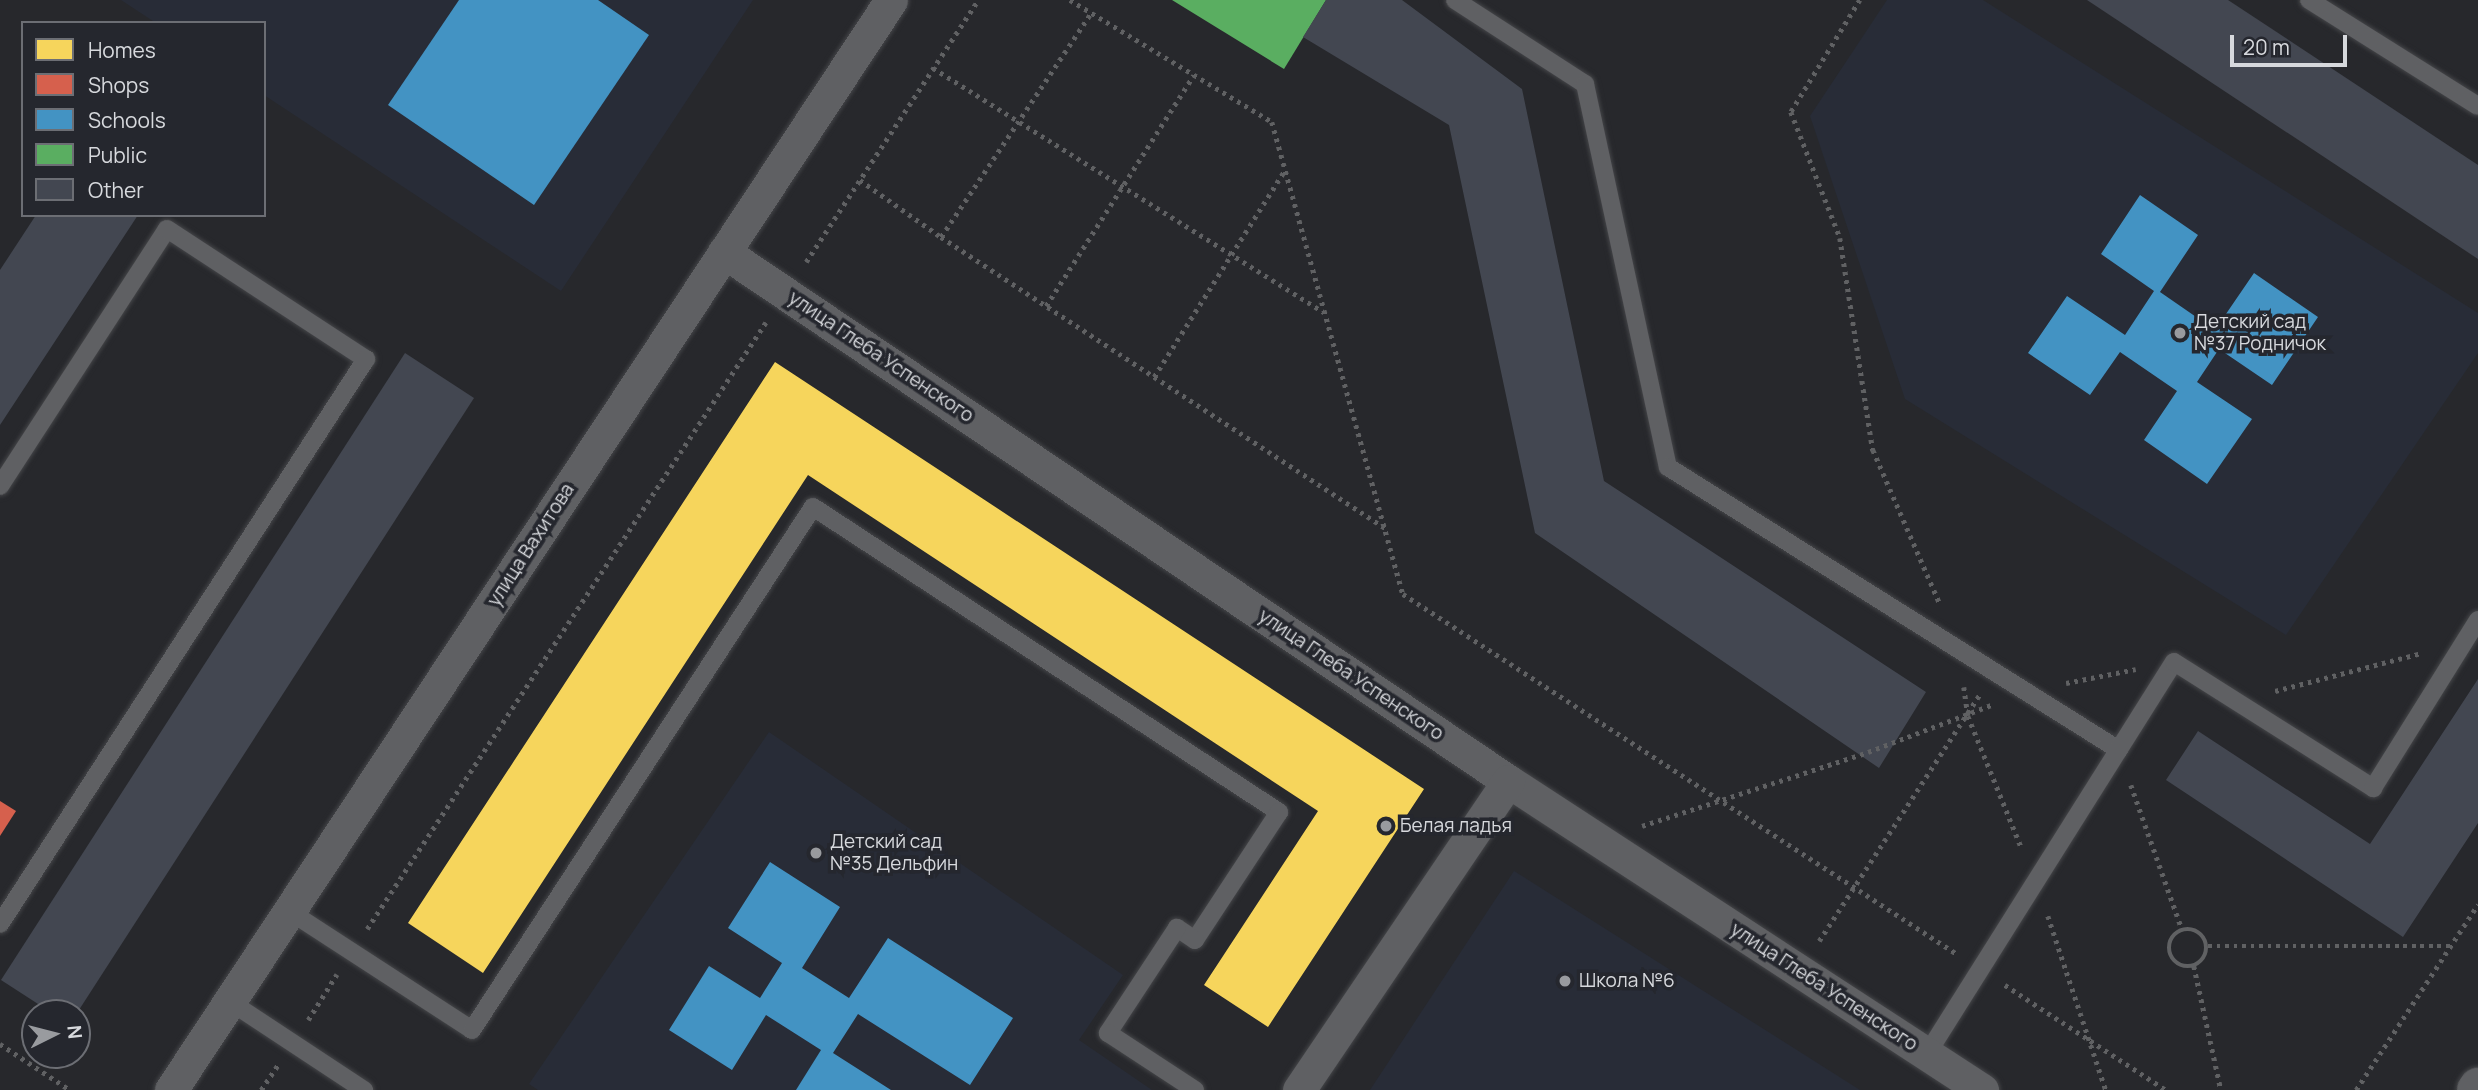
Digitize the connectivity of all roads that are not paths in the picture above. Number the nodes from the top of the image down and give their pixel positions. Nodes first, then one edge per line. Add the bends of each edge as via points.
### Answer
1 (891, 0) edge
2 (1455, 0) edge
3 (2309, 0) edge
4 (2478, 106) edge
5 (724, 252) junction
6 (0, 486) edge
7 (2478, 620) edge
8 (2119, 750) junction
9 (1508, 781) junction
10 (289, 911) junction
11 (0, 924) edge
12 (229, 1001) junction
13 (1927, 1054) junction
14 (171, 1090) edge
15 (364, 1090) edge
16 (1195, 1090) edge
17 (1299, 1090) edge
18 (1982, 1090) edge

1 - 5 street, улица Вахитова
2 - 8 lane via 1585,84 1668,467
3 - 4 lane
5 - 9 street, улица Глеба Успенского
5 - 10 street, улица Вахитова
6 - 11 lane via 167,229 366,359
7 - 8 lane via 2373,788 2174,662
8 - 13 lane
9 - 13 street, улица Глеба Успенского
9 - 17 street
10 - 12 street, улица Вахитова
10 - 16 lane via 472,1030 813,507 1279,812 1195,940 1177,928 1108,1033
12 - 14 street, улица Вахитова
12 - 15 lane
13 - 18 street, улица Глеба Успенского

